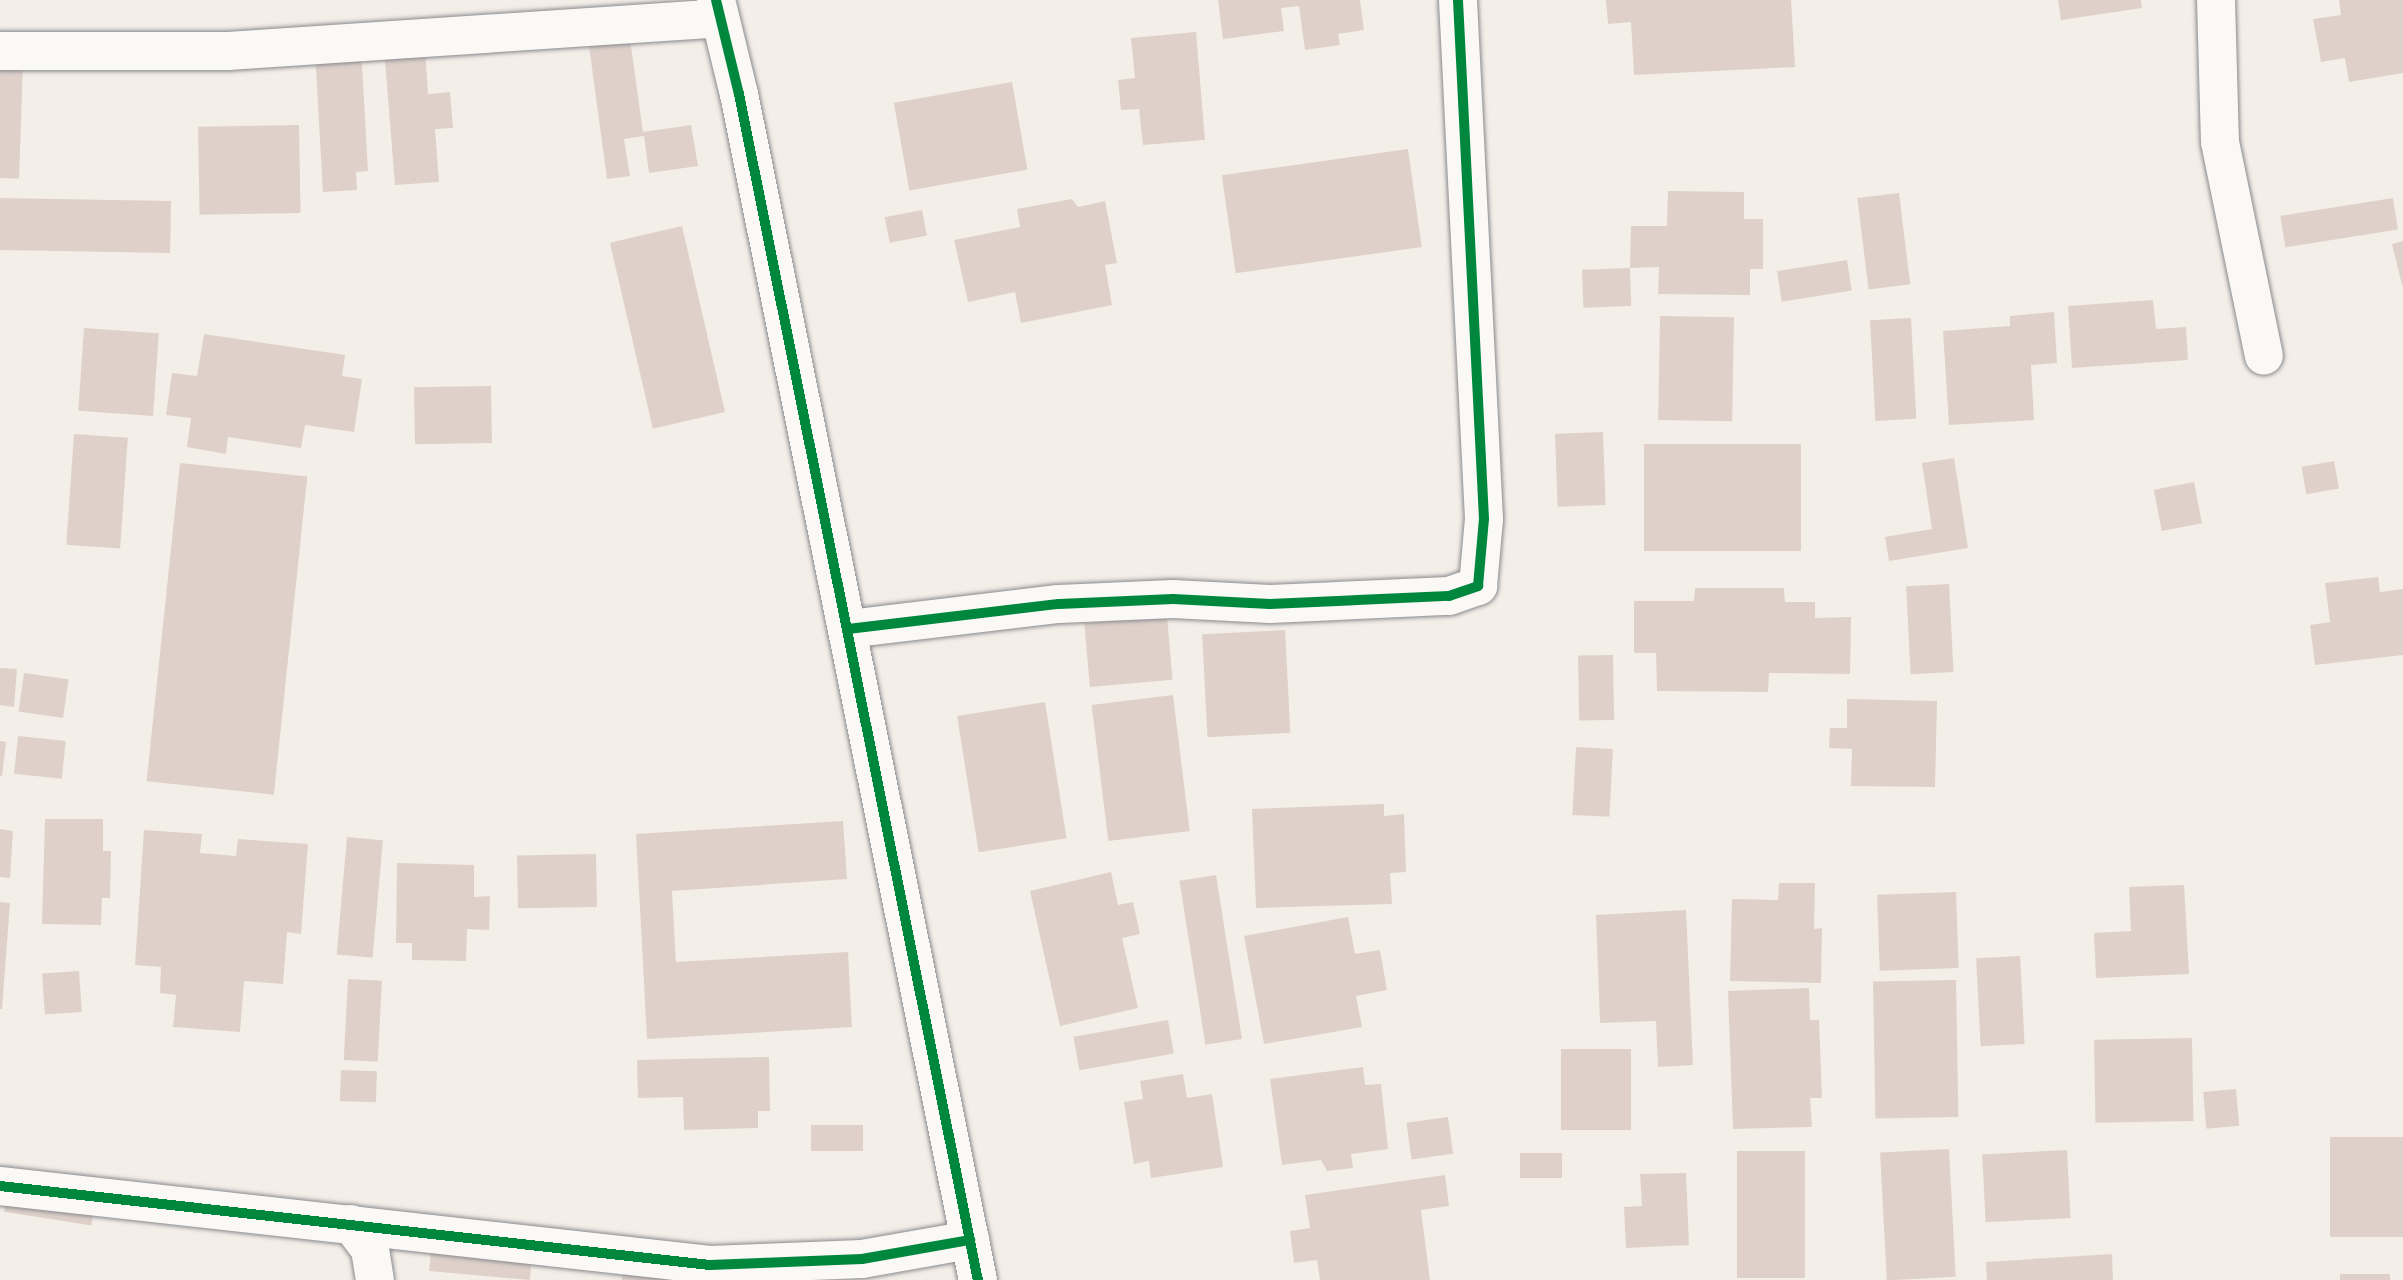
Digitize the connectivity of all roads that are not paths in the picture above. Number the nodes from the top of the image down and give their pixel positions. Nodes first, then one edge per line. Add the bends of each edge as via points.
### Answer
1 (1458, 0) edge
2 (2216, 0) edge
3 (718, 9) edge
4 (0, 51) edge
5 (2264, 356) dead end
6 (848, 629) junction
7 (0, 1186) edge
8 (351, 1224) junction
9 (970, 1240) junction
10 (375, 1280) edge
11 (978, 1280) edge

1 - 6 street via 1484,519 1478,586 1449,596 1270,604 1173,599 1059,604
2 - 5 street via 2220,142
3 - 4 street via 228,51
3 - 6 street
6 - 9 street
7 - 8 street
8 - 9 street via 603,1257 710,1265 862,1259
8 - 10 street via 370,1249
9 - 11 street

